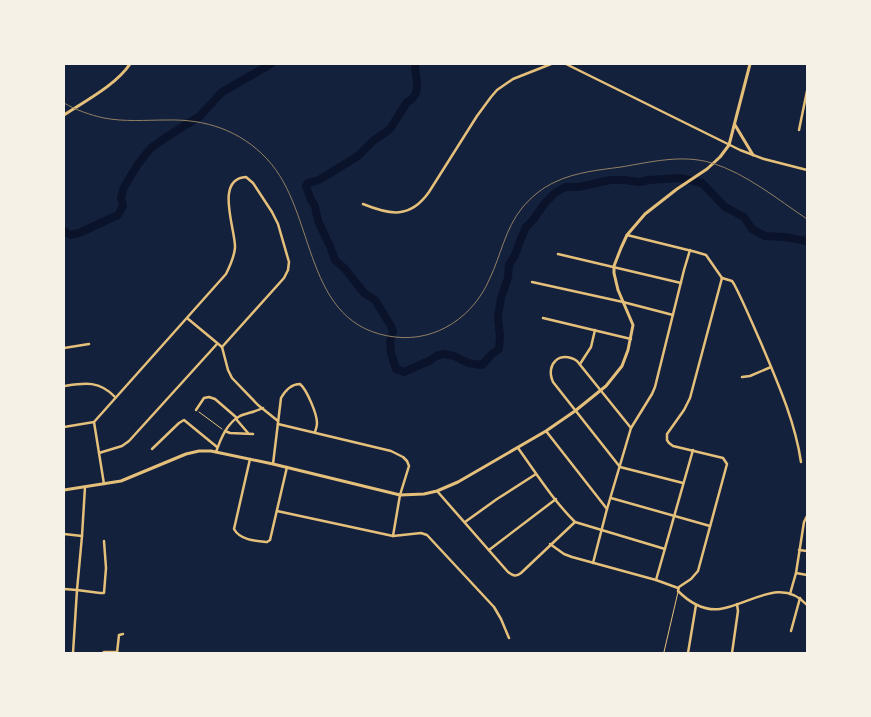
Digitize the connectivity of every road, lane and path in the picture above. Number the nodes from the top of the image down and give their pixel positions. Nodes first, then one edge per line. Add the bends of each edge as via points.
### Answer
1 (130, 64) edge
2 (551, 64) edge
3 (566, 64) edge
4 (750, 64) edge
5 (807, 91) edge
6 (65, 115) edge
7 (734, 124) junction
8 (799, 130) dead end
9 (729, 145) junction
10 (753, 155) junction
11 (807, 170) edge
12 (363, 204) dead end
13 (627, 235) junction
14 (690, 250) junction
15 (558, 254) dead end
16 (614, 266) junction
17 (722, 278) junction
18 (532, 282) dead end
19 (681, 283) junction
20 (623, 302) junction
21 (673, 315) junction
22 (187, 318) junction
23 (543, 318) dead end
24 (595, 330) junction
25 (631, 339) junction
26 (89, 344) dead end
27 (217, 344) junction
28 (222, 347) junction
29 (64, 348) edge
30 (580, 364) junction
31 (771, 367) junction
32 (742, 377) dead end
33 (64, 386) edge
34 (601, 390) junction
35 (115, 397) junction
36 (263, 408) junction
37 (196, 410) joint
38 (575, 411) junction
39 (237, 419) junction
40 (94, 422) junction
41 (278, 422) junction
42 (64, 427) edge
43 (631, 428) junction
44 (225, 431) junction
45 (546, 431) junction
46 (315, 432) junction
47 (249, 434) junction
48 (253, 434) dead end
49 (518, 448) junction
50 (152, 449) dead end
51 (217, 449) junction
52 (693, 450) junction
53 (99, 453) junction
54 (250, 459) junction
55 (801, 462) dead end
56 (273, 464) junction
57 (287, 467) junction
58 (620, 467) junction
59 (536, 474) junction
60 (684, 483) junction
61 (104, 484) junction
62 (85, 486) junction
63 (64, 490) edge
64 (437, 491) junction
65 (400, 495) junction
66 (611, 498) junction
67 (556, 499) junction
68 (607, 509) junction
69 (277, 511) junction
70 (674, 516) junction
71 (807, 516) edge
72 (465, 522) junction
73 (574, 522) junction
74 (711, 526) junction
75 (602, 530) junction
76 (64, 534) edge
77 (82, 536) junction
78 (393, 536) junction
79 (104, 541) dead end
80 (550, 544) junction
81 (664, 548) junction
82 (489, 550) junction
83 (799, 550) junction
84 (807, 551) edge
85 (593, 563) junction
86 (796, 573) junction
87 (807, 575) edge
88 (656, 580) junction
89 (64, 589) edge
90 (77, 590) junction
91 (678, 590) junction
92 (790, 594) junction
93 (800, 598) junction
94 (737, 604) junction
95 (807, 604) edge
96 (696, 605) junction
97 (791, 631) dead end
98 (123, 634) dead end
99 (509, 638) dead end
100 (117, 652) edge
101 (664, 652) dead end
102 (74, 653) edge
103 (103, 653) edge
104 (688, 653) edge
105 (732, 653) edge

1 - 6 street via 115,80
2 - 12 street via 513,79 490,97 425,198 415,207 390,213
3 - 9 street
4 - 7 street
5 - 8 street
7 - 9 street
7 - 10 street
9 - 10 street
9 - 13 street via 707,169 645,214
10 - 11 street
13 - 14 street
13 - 16 street
14 - 17 street via 706,255
14 - 19 street
15 - 16 street
16 - 19 street
16 - 20 street
17 - 31 street via 734,284
17 - 52 street via 690,398 667,438 673,446
18 - 20 street
19 - 21 street
20 - 21 street
20 - 25 street via 633,325
21 - 43 street via 655,387
22 - 27 street
22 - 28 street via 220,282 232,262 235,248 228,201 232,183 246,177 276,217 289,266 287,274
22 - 35 street
23 - 24 street
24 - 25 street
24 - 30 street via 591,347
25 - 34 street via 622,366
26 - 29 street
27 - 28 street
27 - 53 street via 129,441
28 - 36 street via 232,378
30 - 34 street
30 - 38 street via 573,358 562,357 551,370 553,382
31 - 32 street
31 - 55 street
33 - 35 street via 93,384 107,389
34 - 38 street
34 - 43 street
35 - 40 street
36 - 39 street
36 - 41 street
37 - 39 street via 209,396
37 - 44 path
38 - 45 street
38 - 58 street
39 - 44 street
39 - 47 street
40 - 42 street
40 - 53 street
41 - 46 street
41 - 46 street via 283,394 291,386 300,384 314,412
41 - 56 street
43 - 58 street
44 - 47 street
44 - 51 street
45 - 49 street
45 - 68 street
46 - 65 street via 391,451 405,459 409,466
47 - 48 street
49 - 59 street
49 - 64 street
50 - 51 street via 184,420
51 - 54 street
51 - 61 street via 186,454 124,480
52 - 60 street
52 - 74 street via 722,458 727,464
53 - 61 street
54 - 56 street
54 - 69 street via 234,529 242,537 267,542
56 - 57 street
57 - 65 street
57 - 69 street
58 - 60 street
58 - 66 street
59 - 67 street
59 - 72 street
60 - 70 street
61 - 62 street
62 - 63 street
62 - 77 street
64 - 65 street
64 - 72 street
65 - 78 street
66 - 68 street
66 - 70 street
67 - 73 street
67 - 82 street
68 - 75 street
69 - 78 street
70 - 74 street
70 - 81 street
71 - 83 street
72 - 82 street
73 - 75 street
73 - 80 street
74 - 91 street via 698,571
75 - 81 street
75 - 85 street
76 - 77 street
77 - 90 street
78 - 99 street via 424,534 430,537 494,607
79 - 90 street via 104,592
80 - 82 street via 515,576
80 - 85 street via 564,554
81 - 88 street
83 - 84 street
83 - 86 street
85 - 88 street
86 - 87 street
86 - 92 street
88 - 91 street
89 - 90 street
90 - 102 street
91 - 96 street
91 - 101 lane
92 - 93 street
92 - 94 street via 773,592
93 - 95 street
93 - 97 street
94 - 96 street via 718,609
94 - 105 street
96 - 104 street
98 - 100 street via 119,635
100 - 103 street

